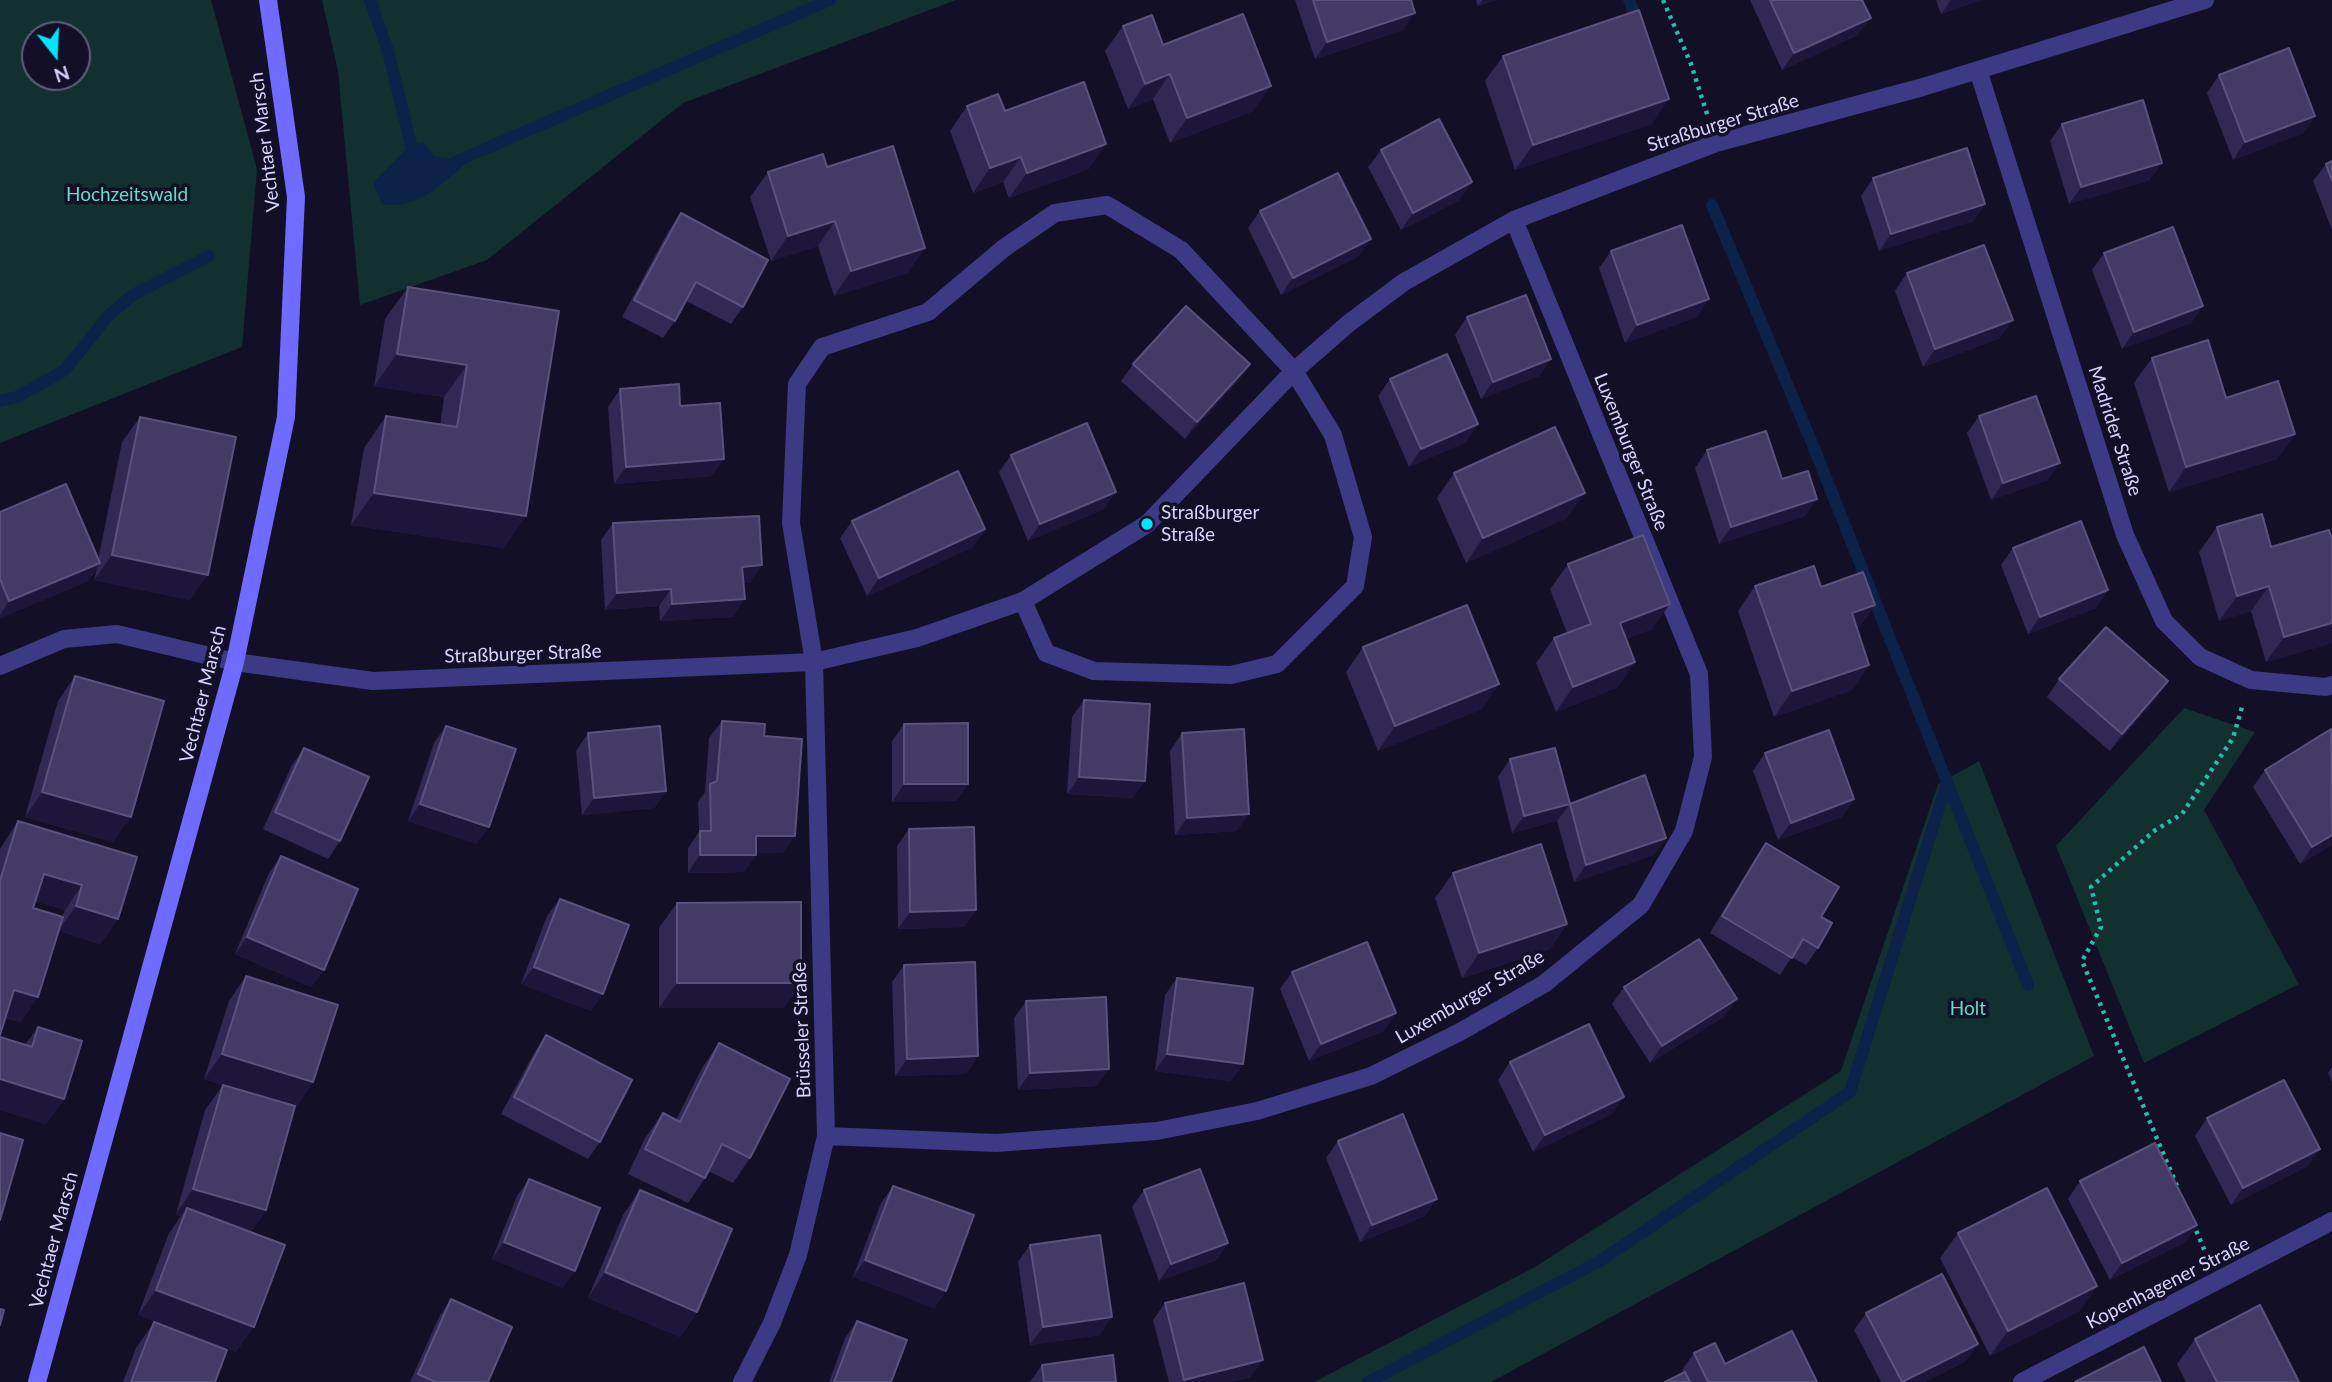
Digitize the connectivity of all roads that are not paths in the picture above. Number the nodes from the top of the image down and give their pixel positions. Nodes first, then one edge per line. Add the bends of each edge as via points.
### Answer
1 (268, 0) edge
2 (2205, 0) edge
3 (1978, 70) junction
4 (1514, 220) junction
5 (1294, 371) junction
6 (1023, 601) junction
7 (235, 662) junction
8 (814, 662) junction
9 (0, 666) edge
10 (2332, 685) edge
11 (826, 1136) junction
12 (2332, 1221) edge
13 (37, 1382) edge
14 (743, 1382) edge
15 (2022, 1382) edge

1 - 7 street, Vechtaer Marsch via 296,197 287,404
2 - 3 street, Straßburger Straße
3 - 4 street, Straßburger Straße via 1716,143
3 - 10 street, Madrider Straße via 2125,535 2164,621 2200,657 2252,680
4 - 5 street, Straßburger Straße via 1404,282
4 - 11 street, Luxemburger Straße via 1699,674 1703,757 1684,831 1641,905 1544,984 1460,1032 1371,1076 1257,1111 1157,1131 996,1143
5 - 6 street, Straßburger Straße via 1147,524
5 - 6 street via 1333,435 1363,537 1355,586 1277,664 1231,675 1094,671 1046,653
5 - 8 street via 1181,250 1107,205 1055,213 1004,248 928,312 822,347 797,384 791,523
6 - 8 street, Straßburger Straße via 917,638
7 - 8 street, Straßburger Straße via 373,681
7 - 9 street, Straßburger Straße via 117,634 64,639
7 - 13 street, Vechtaer Marsch
8 - 11 street, Brüsseler Straße
11 - 14 street, Brüsseler Straße via 798,1255
12 - 15 street, Kopenhagener Straße

